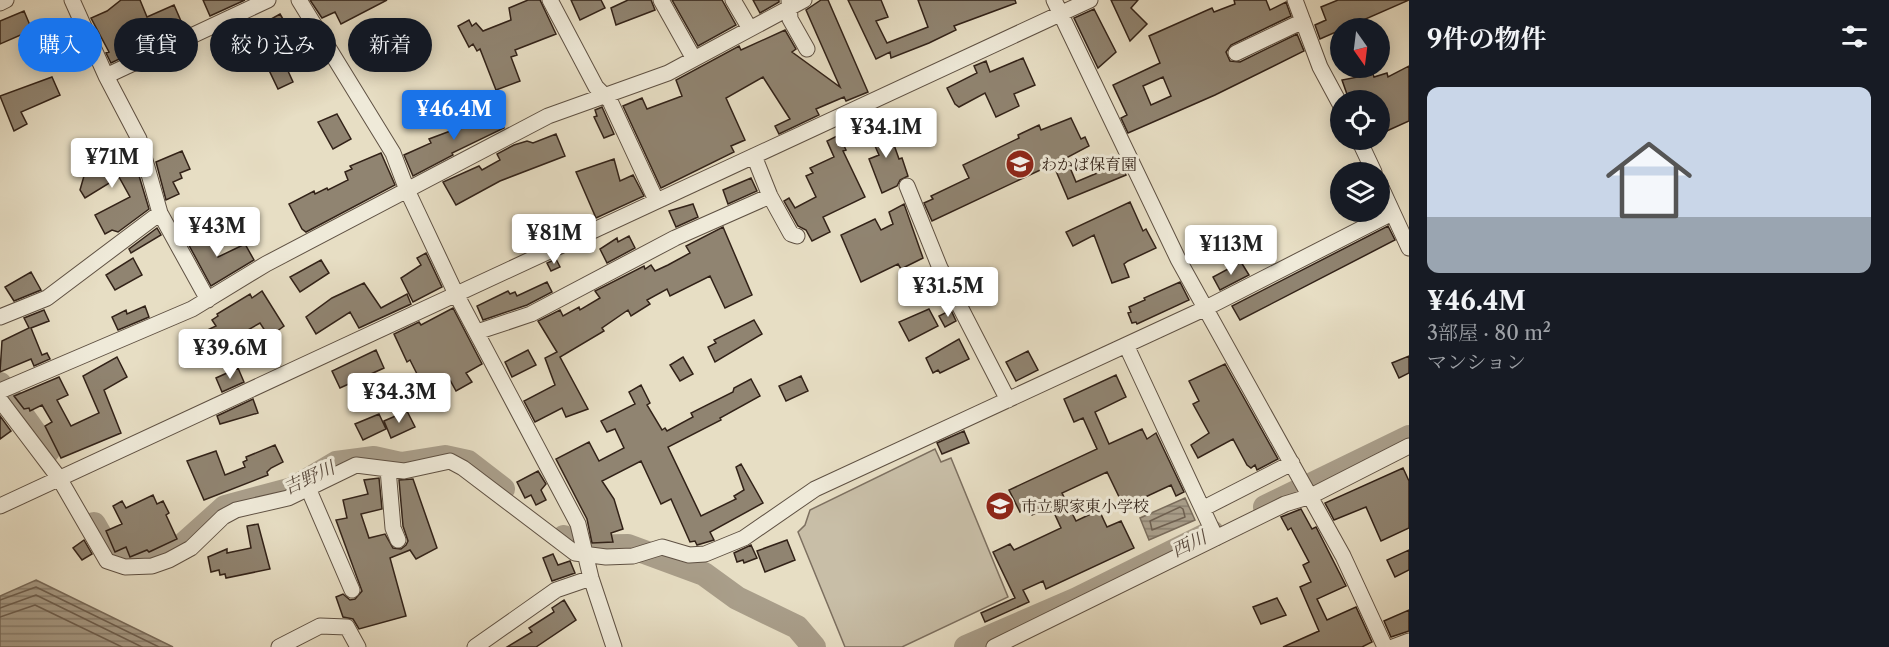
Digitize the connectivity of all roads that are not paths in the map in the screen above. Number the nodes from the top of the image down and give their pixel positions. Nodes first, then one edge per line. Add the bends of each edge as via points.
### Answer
1 (6, 0) edge
2 (72, 0) edge
3 (268, 0) edge
4 (299, 0) edge
5 (550, 0) edge
6 (661, 0) edge
7 (733, 0) edge
8 (1090, 0) edge
9 (1295, 0) edge
10 (795, 2) edge
11 (0, 3) edge
12 (1057, 7) edge
13 (1303, 21) junction
14 (750, 29) junction
15 (807, 49) dead end
16 (1236, 53) dead end
17 (694, 59) junction
18 (106, 76) junction
19 (1332, 90) edge
20 (606, 97) junction
21 (754, 156) junction
22 (907, 186) dead end
23 (407, 190) junction
24 (771, 196) junction
25 (657, 200) junction
26 (1390, 208) edge
27 (160, 213) junction
28 (1392, 213) junction
29 (1405, 229) edge
30 (797, 236) dead end
31 (1409, 248) edge
32 (456, 294) junction
33 (208, 300) junction
34 (1206, 308) junction
35 (0, 317) edge
36 (477, 332) junction
37 (1126, 345) junction
38 (0, 391) edge
39 (0, 400) edge
40 (1008, 400) junction
41 (1409, 446) edge
42 (1292, 463) junction
43 (388, 469) junction
44 (59, 478) junction
45 (308, 488) junction
46 (1311, 496) junction
47 (0, 506) edge
48 (1206, 513) junction
49 (1216, 538) junction
50 (398, 540) dead end
51 (583, 548) junction
52 (591, 578) junction
53 (352, 590) dead end
54 (1409, 641) edge
55 (279, 647) edge
56 (358, 647) edge
57 (475, 647) edge
58 (614, 647) edge
59 (994, 647) edge
60 (1385, 647) edge
61 (1393, 647) edge

1 - 11 street
2 - 18 street
3 - 18 street
4 - 23 street via 393,153
5 - 20 street via 596,87
6 - 17 street
7 - 14 street
8 - 12 street
9 - 13 street
10 - 14 street
10 - 15 street via 790,19
12 - 21 street
12 - 34 street via 1178,259
13 - 16 street
13 - 19 street
14 - 17 street
17 - 20 street
18 - 27 street via 139,139
20 - 23 street via 548,116
20 - 25 street
21 - 24 street
21 - 25 street
22 - 40 street via 940,268
23 - 32 street
23 - 33 street via 266,264
24 - 30 street via 791,234
24 - 36 street via 675,238 531,314
25 - 32 street
26 - 28 street
27 - 33 street
27 - 35 street via 47,298
28 - 29 street
28 - 34 street
29 - 31 street
32 - 36 street
32 - 44 street
33 - 38 street
34 - 37 street
34 - 42 street
36 - 51 street via 578,524
37 - 40 street
37 - 48 street
39 - 44 street
40 - 51 street via 815,489 744,538 720,549 689,555 662,546 633,556
41 - 46 street
42 - 46 street
42 - 48 street
43 - 45 street via 356,465
43 - 50 street via 393,528
43 - 51 street via 404,471 450,461 575,553
44 - 45 street via 107,561 125,567 152,566 169,560 191,548 223,517 236,510 288,498
44 - 47 street
45 - 53 street
46 - 49 street via 1285,504
46 - 60 street
48 - 49 street
49 - 59 street
51 - 52 street
52 - 57 street via 556,590
52 - 58 street
54 - 61 street
55 - 56 street via 320,626 347,627

